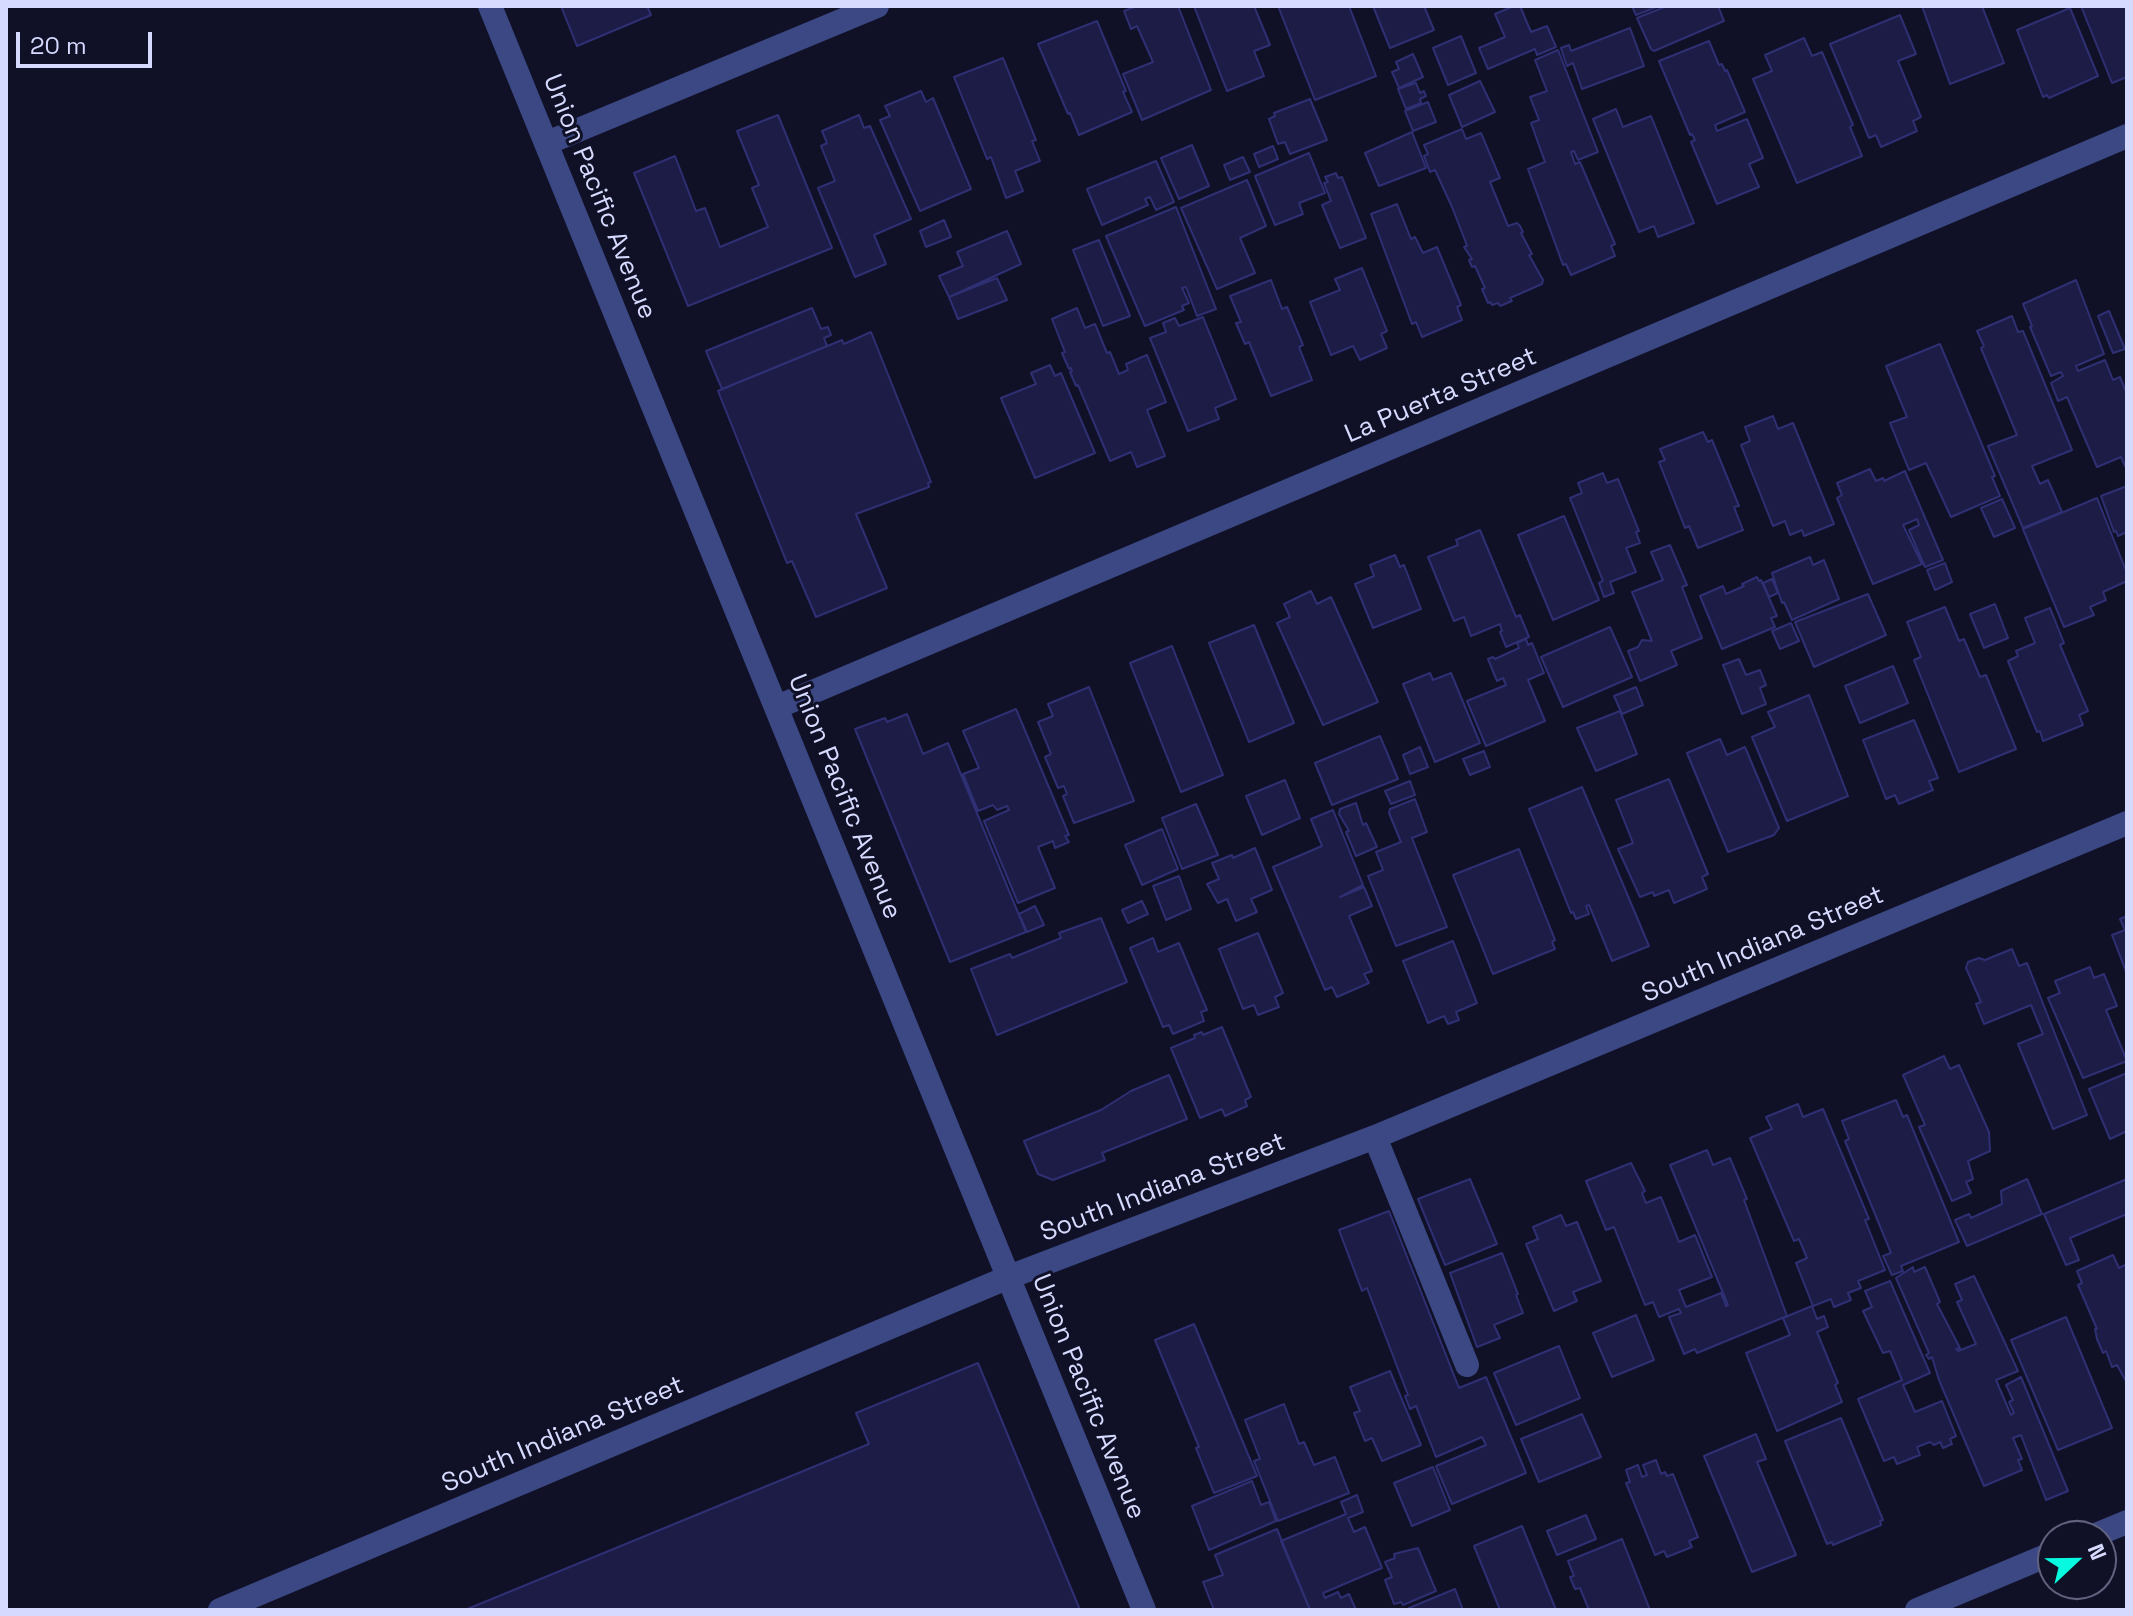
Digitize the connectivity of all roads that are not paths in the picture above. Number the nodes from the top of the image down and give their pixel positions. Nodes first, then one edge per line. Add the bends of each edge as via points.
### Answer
1 (490, 6) edge
2 (877, 6) edge
3 (2127, 136) edge
4 (547, 143) junction
5 (777, 707) junction
6 (2127, 823) edge
7 (1375, 1137) junction
8 (1009, 1277) junction
9 (1467, 1365) dead end
10 (2037, 1560) edge
11 (220, 1610) edge
12 (1144, 1610) edge
13 (1917, 1610) edge

1 - 4 street, Union Pacific Avenue
2 - 4 street
3 - 5 street, La Puerta Street
4 - 5 street, Union Pacific Avenue
5 - 8 street, Union Pacific Avenue
6 - 7 street, South Indiana Street
7 - 8 street, South Indiana Street
7 - 9 street
8 - 11 street, South Indiana Street
8 - 12 street, Union Pacific Avenue
10 - 13 street

